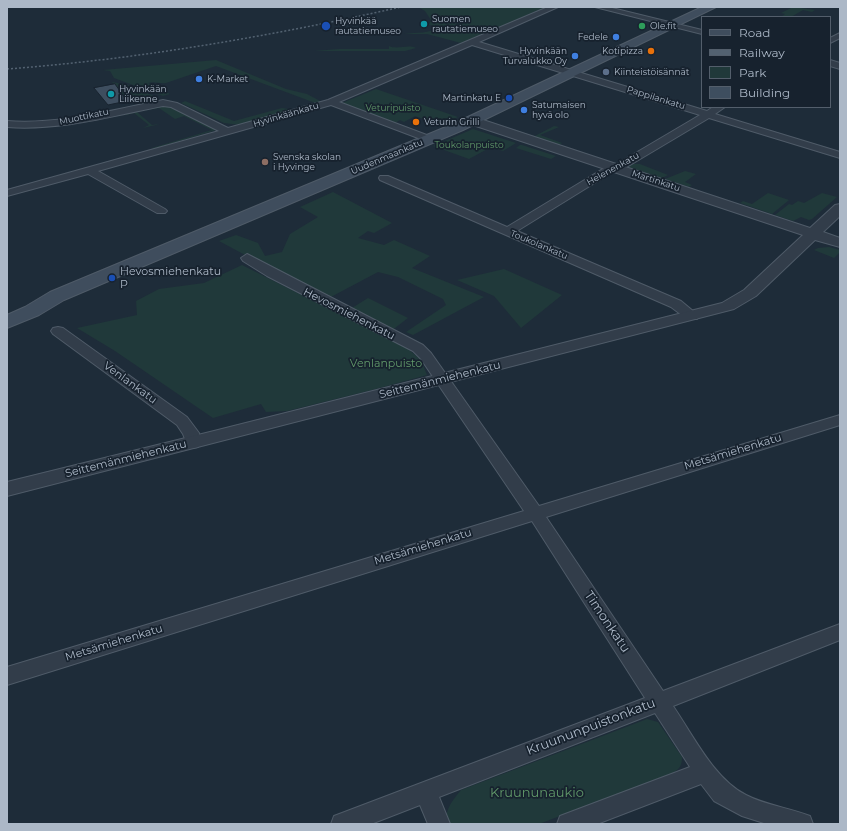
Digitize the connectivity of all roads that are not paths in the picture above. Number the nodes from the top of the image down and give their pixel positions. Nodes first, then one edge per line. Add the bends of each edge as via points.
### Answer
1 (554, 7) edge
2 (599, 7) edge
3 (711, 7) edge
4 (673, 25) junction
5 (701, 32) edge
6 (840, 35) edge
7 (831, 40) edge
8 (472, 42) junction
9 (572, 73) junction
10 (331, 102) junction
11 (718, 108) edge
12 (708, 114) junction
13 (472, 120) junction
14 (7, 124) edge
15 (227, 131) junction
16 (429, 139) junction
17 (840, 155) edge
18 (615, 168) junction
19 (89, 170) junction
20 (384, 178) dead end
21 (7, 193) edge
22 (840, 208) edge
23 (161, 211) dead end
24 (507, 232) junction
25 (813, 234) junction
26 (840, 243) edge
27 (247, 258) dead end
28 (57, 296) junction
29 (7, 313) edge
30 (692, 316) junction
31 (7, 322) edge
32 (58, 330) dead end
33 (443, 379) junction
34 (840, 420) edge
35 (193, 443) junction
36 (7, 489) edge
37 (535, 513) junction
38 (840, 632) edge
39 (7, 676) edge
40 (659, 701) junction
41 (705, 772) junction
42 (426, 791) junction
43 (342, 824) edge
44 (439, 824) edge
45 (568, 824) edge
46 (802, 824) edge

1 - 8 street, Hyvinkäänkatu
2 - 4 street
3 - 4 main road, Uudenmaankatu
4 - 5 street
4 - 9 main road, Uudenmaankatu
6 - 7 street
8 - 9 street, Pappilankatu
8 - 10 street, Hyvinkäänkatu
9 - 12 street, Pappilankatu
9 - 13 main road, Uudenmaankatu
10 - 15 street, Hyvinkäänkatu
10 - 16 street
11 - 12 street, Helenenkatu
12 - 17 street, Pappilankatu
12 - 18 street, Helenenkatu
13 - 16 main road, Uudenmaankatu
13 - 18 street, Martinkatu
14 - 15 street, Muottikatu via 33,126 58,123 163,104 174,105
15 - 19 street, Hyvinkäänkatu
16 - 28 main road, Uudenmaankatu
18 - 24 street, Helenenkatu
18 - 25 street, Martinkatu
19 - 21 street, Hyvinkäänkatu
19 - 23 street
20 - 24 street, Toukolankatu
22 - 25 street, Seittemänmiehenkatu
24 - 30 street, Toukolankatu via 676,304
25 - 26 street, Martinkatu
25 - 30 street, Seittemänmiehenkatu via 740,300
27 - 33 street, Hevosmiehenkatu via 271,273 418,348
28 - 29 main road, Uudenmaankatu
28 - 31 main road, Uudenmaankatu
30 - 33 street, Seittemänmiehenkatu
32 - 35 street, Venlankatu via 182,421 191,433
33 - 35 street, Seittemänmiehenkatu
33 - 37 street, Timonkatu
34 - 37 street, Metsämiehenkatu
35 - 36 street, Seittemänmiehenkatu
37 - 39 street, Metsämiehenkatu
37 - 40 street, Timonkatu
38 - 40 street, Kruununpuistonkatu
40 - 41 street, Timonkatu
40 - 42 street, Kruununpuistonkatu
41 - 45 street
41 - 46 street, Timonkatu via 722,793 742,805
42 - 43 street, Kruununpuistonkatu
42 - 44 street

